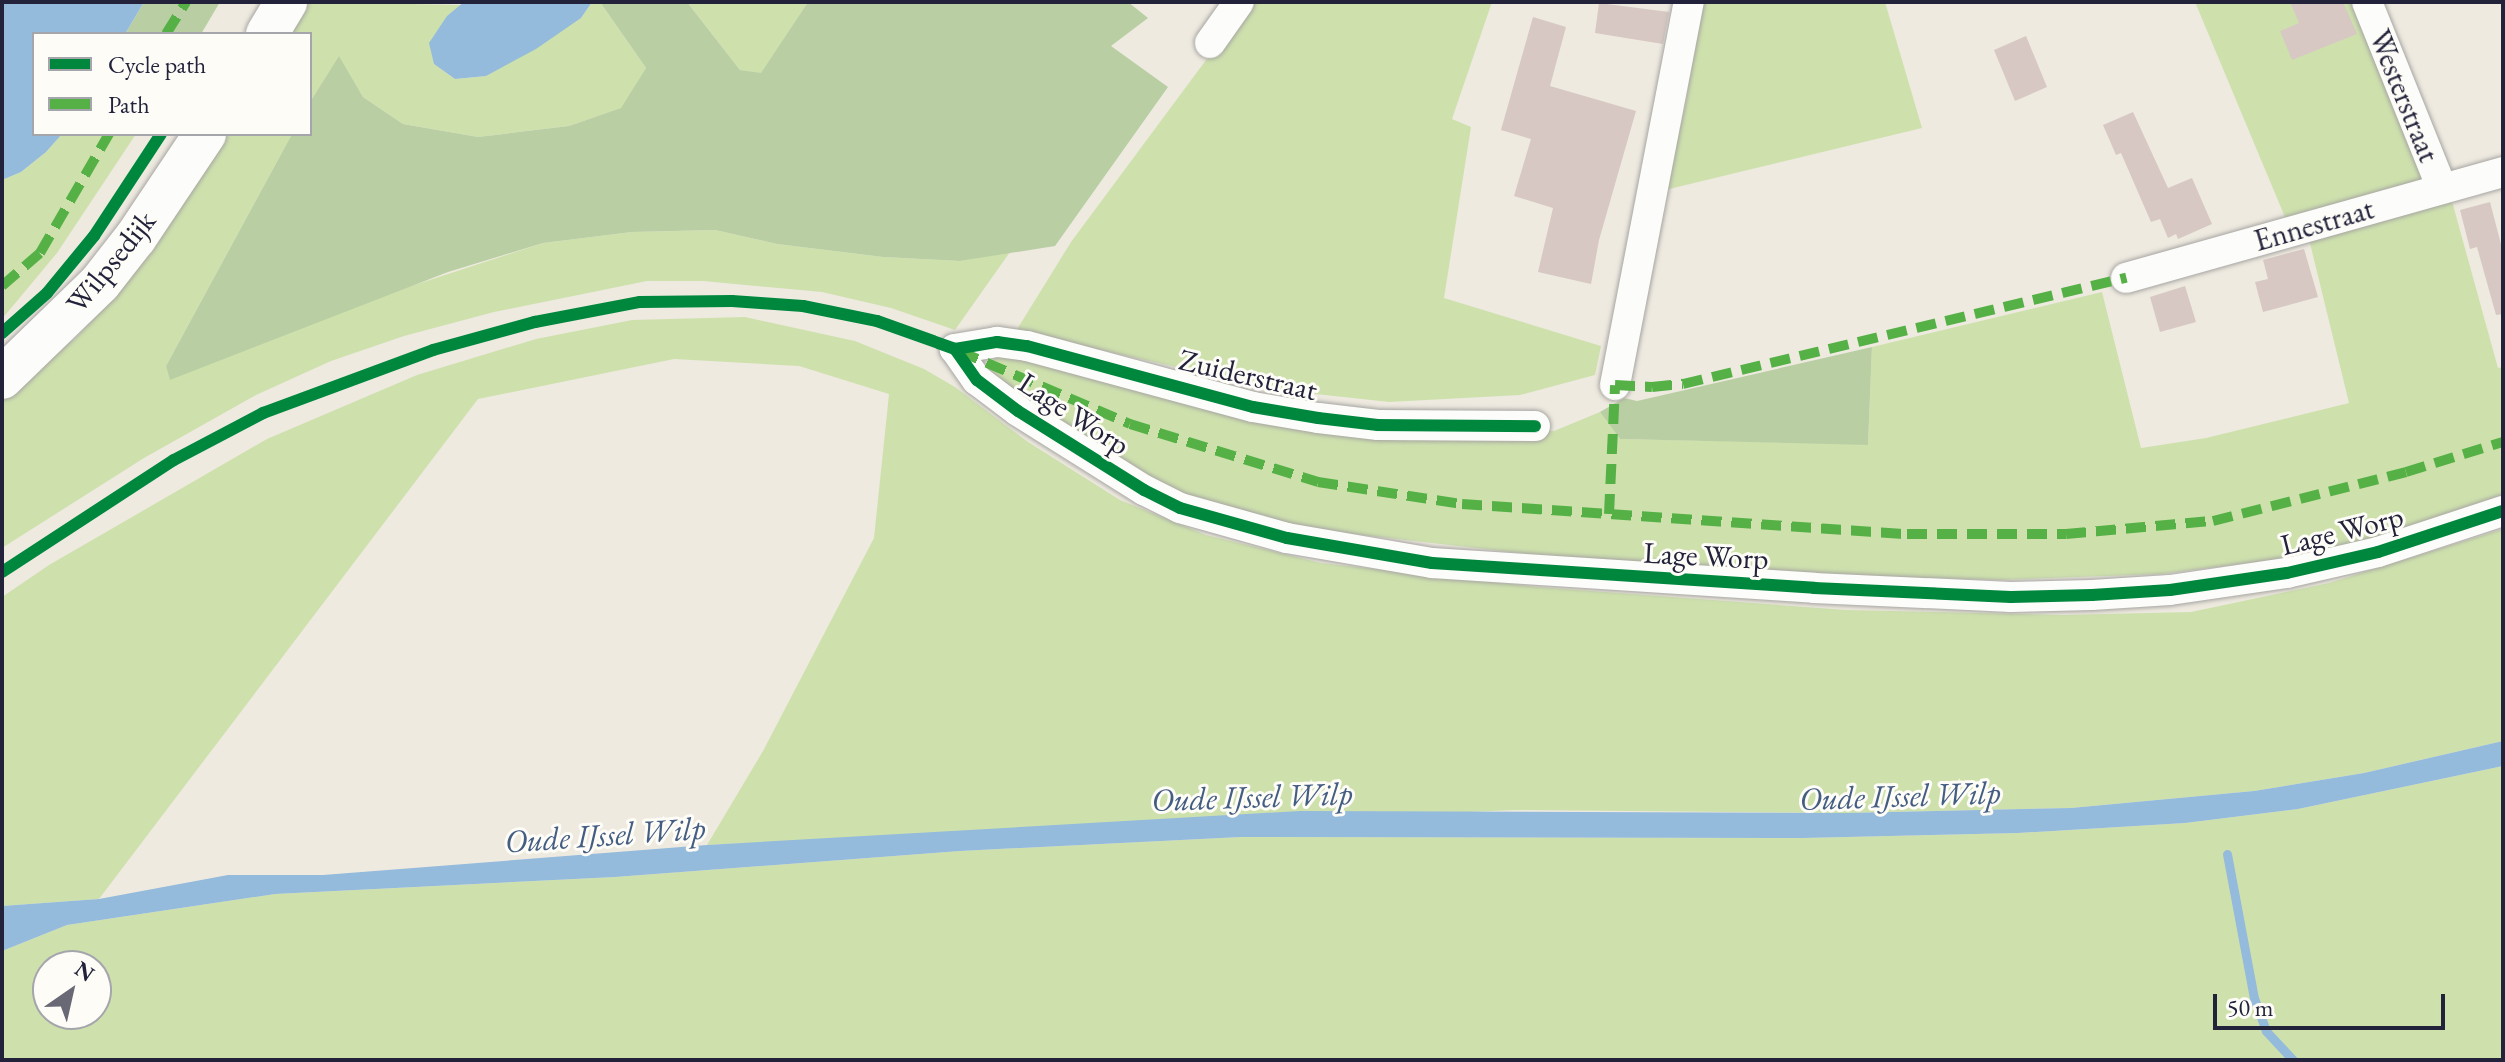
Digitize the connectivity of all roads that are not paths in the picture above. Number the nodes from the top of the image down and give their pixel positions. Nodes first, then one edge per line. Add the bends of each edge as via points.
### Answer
1 (286, 2) edge
2 (1239, 2) edge
3 (1689, 2) edge
4 (2367, 2) edge
5 (268, 32) edge
6 (1210, 43) dead end
7 (204, 136) edge
8 (2503, 172) edge
9 (2442, 189) junction
10 (2126, 278) dead end
11 (955, 349) joint
12 (2, 378) edge
13 (1615, 385) dead end
14 (1535, 426) dead end
15 (2503, 511) edge

1 - 5 main road
2 - 6 street
3 - 13 street
4 - 9 street, Westerstraat
7 - 12 main road, Wilpsedijk via 100,283
8 - 9 street, Ennestraat
9 - 10 street, Ennestraat
11 - 14 street, Zuiderstraat via 997,342 1027,346 1253,407 1318,418 1378,425
11 - 15 street, Lage Worp via 977,380 1018,411 1180,508 1287,538 1432,563 1830,589 2092,595 2287,573 2378,552

